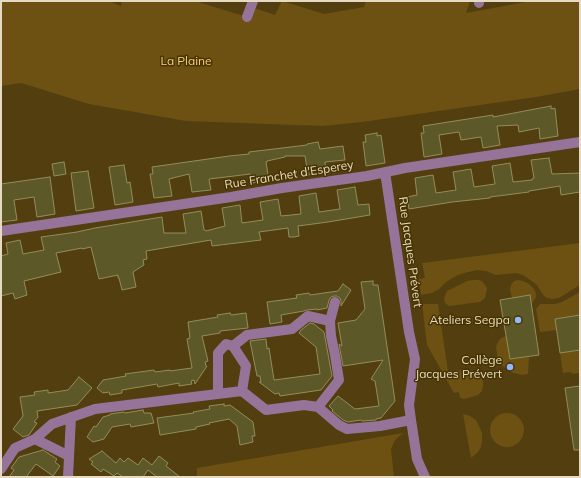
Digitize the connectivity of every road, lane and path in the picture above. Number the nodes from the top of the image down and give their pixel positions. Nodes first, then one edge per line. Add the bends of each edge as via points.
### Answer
1 (253, 1) edge
2 (247, 17) dead end
3 (580, 142) edge
4 (384, 172) junction
5 (1, 231) edge
6 (335, 302) dead end
7 (330, 321) junction
8 (233, 346) junction
9 (242, 391) junction
10 (218, 394) junction
11 (318, 407) junction
12 (71, 417) junction
13 (411, 420) junction
14 (35, 439) junction
15 (70, 456) junction
16 (1, 469) edge
17 (68, 477) edge
18 (425, 477) edge

1 - 2 street
3 - 4 street, Rue Franchet d'Esperey
4 - 5 street, Rue Franchet d'Esperey
4 - 13 street, Rue Jacques Prévert via 415,359
6 - 7 street
7 - 8 street via 308,316 292,329 247,335
7 - 11 street via 339,380
8 - 9 street via 246,366
8 - 10 street via 226,344 218,353
9 - 10 street
9 - 11 street via 266,410 304,405
10 - 12 street via 95,409
11 - 13 street via 347,429
12 - 14 street via 52,424
12 - 15 street
13 - 18 street, Rue Jacques Prévert via 417,459
14 - 15 street
14 - 16 street via 15,448
15 - 17 street

